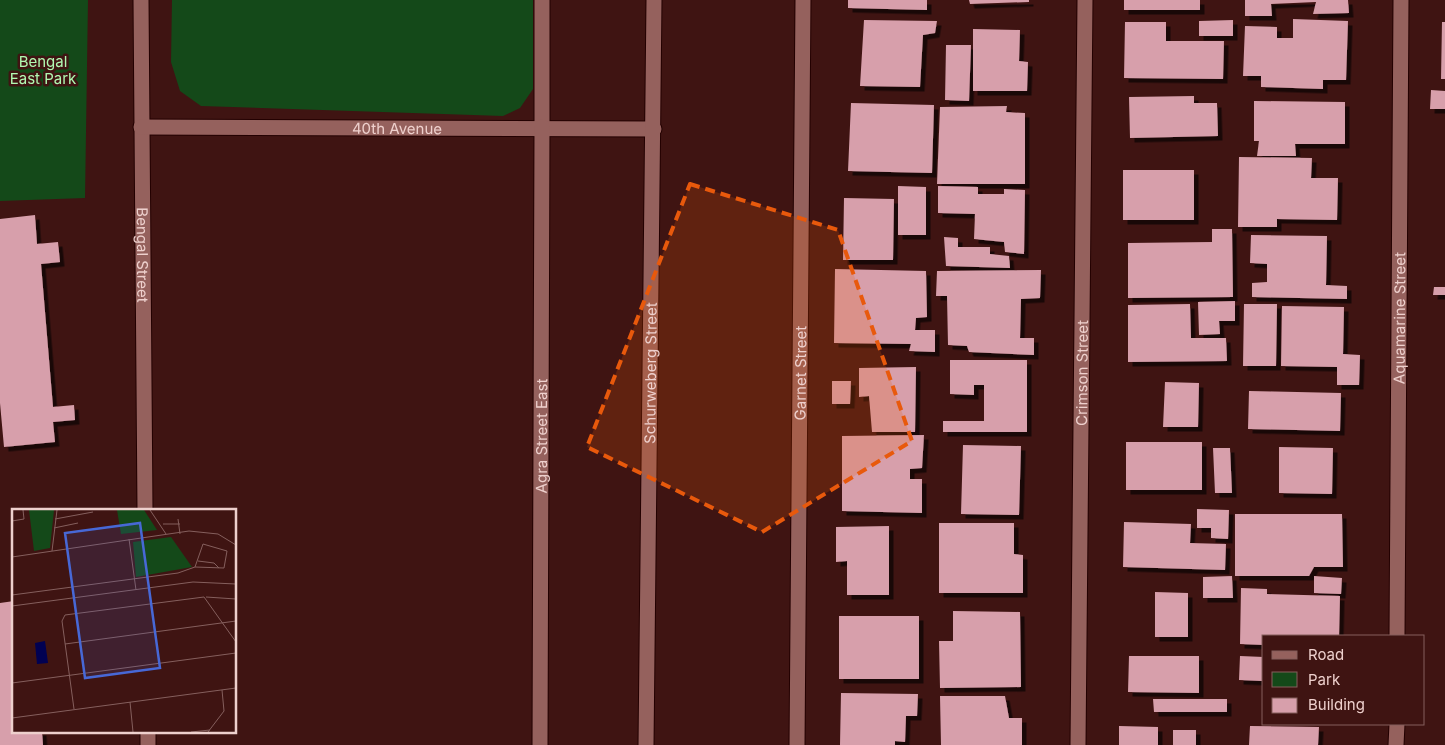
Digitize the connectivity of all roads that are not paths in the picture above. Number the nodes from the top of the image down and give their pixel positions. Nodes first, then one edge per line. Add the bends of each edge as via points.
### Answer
1 (141, 0) edge
2 (542, 0) edge
3 (654, 0) edge
4 (803, 0) edge
5 (1085, 0) edge
6 (1401, 0) edge
7 (141, 127) junction
8 (542, 127) junction
9 (654, 129) junction
10 (145, 509) edge
11 (1397, 635) edge
12 (1397, 725) edge
13 (148, 732) edge
14 (148, 745) edge
15 (540, 745) edge
16 (646, 745) edge
17 (797, 745) edge
18 (1078, 745) edge
19 (1396, 745) edge

1 - 7 street, Bengal Street
2 - 8 street, Agra Street East
3 - 9 street, Schurweberg Street
4 - 17 street, Garnet Street
5 - 18 street, Crimson Street
6 - 11 street, Aquamarine Street
7 - 8 street, 40th Avenue
7 - 10 street, Bengal Street
8 - 9 street, 40th Avenue
8 - 15 street, Agra Street East
9 - 16 street, Schurweberg Street
12 - 19 street
13 - 14 street

